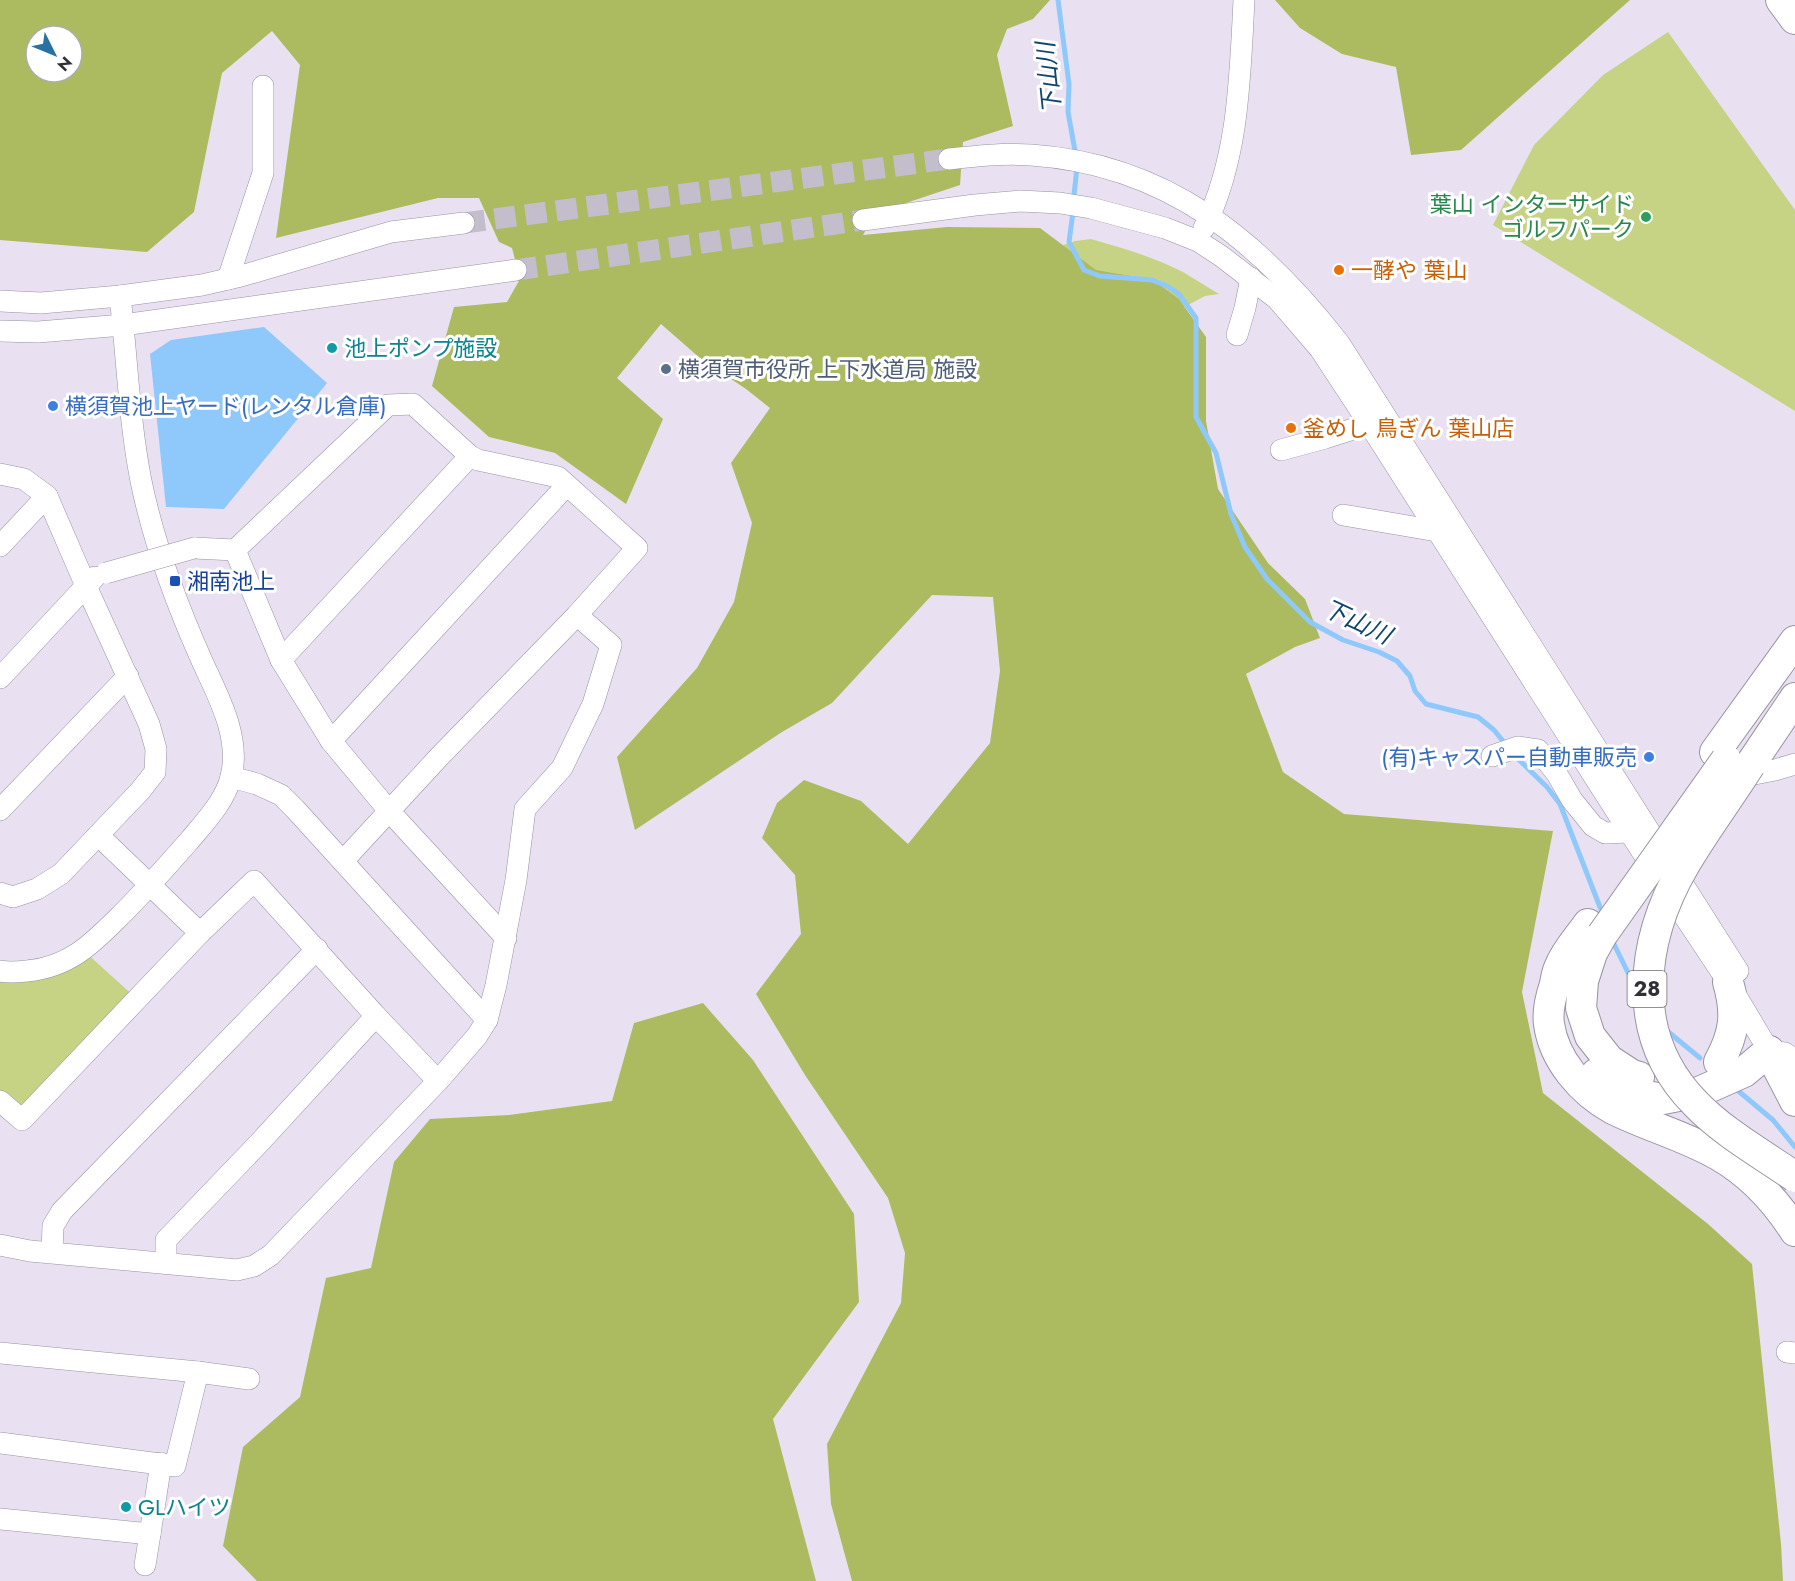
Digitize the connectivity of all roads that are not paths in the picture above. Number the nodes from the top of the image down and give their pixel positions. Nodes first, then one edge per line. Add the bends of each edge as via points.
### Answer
1 (1244, 0) edge
2 (1780, 0) edge
3 (1795, 19) edge
4 (263, 86) dead end
5 (949, 159) tunnel mouth
6 (1210, 217) junction
7 (863, 220) tunnel mouth
8 (464, 223) tunnel mouth
9 (1198, 241) junction
10 (516, 270) tunnel mouth
11 (1251, 278) junction
12 (228, 279) junction
13 (120, 296) junction
14 (0, 301) edge
15 (123, 325) junction
16 (0, 331) edge
17 (1237, 335) dead end
18 (1369, 424) junction
19 (1281, 450) dead end
20 (470, 456) junction
21 (0, 474) edge
22 (567, 485) junction
23 (46, 496) junction
24 (1343, 515) dead end
25 (1437, 531) junction
26 (0, 546) edge
27 (235, 550) junction
28 (86, 586) junction
29 (577, 615) junction
30 (1795, 640) edge
31 (281, 660) junction
32 (1795, 664) edge
33 (128, 676) junction
34 (0, 678) edge
35 (1795, 698) edge
36 (331, 741) junction
37 (1494, 755) dead end
38 (1730, 759) junction
39 (1795, 764) edge
40 (231, 777) junction
41 (0, 810) edge
42 (390, 812) junction
43 (1629, 832) junction
44 (98, 835) junction
45 (343, 861) junction
46 (1662, 867) junction
47 (152, 885) junction
48 (0, 893) edge
49 (1595, 930) junction
50 (200, 933) junction
51 (506, 938) junction
52 (317, 949) junction
53 (0, 971) edge
54 (1728, 982) junction
55 (376, 1016) junction
56 (487, 1020) junction
57 (1786, 1060) edge
58 (1719, 1062) junction
59 (438, 1081) junction
60 (0, 1101) edge
61 (1795, 1101) edge
62 (1795, 1177) edge
63 (1795, 1231) edge
64 (0, 1245) edge
65 (52, 1252) junction
66 (166, 1263) junction
67 (0, 1353) edge
68 (198, 1372) junction
69 (249, 1379) dead end
70 (0, 1443) edge
71 (161, 1463) junction
72 (0, 1519) edge
73 (150, 1534) junction
74 (146, 1565) dead end

1 - 6 street via 1233,136
2 - 3 highway
4 - 12 street via 263,173
5 - 6 street via 1031,155 1098,165 1152,183
6 - 9 street
6 - 46 street via 1268,262 1339,343
7 - 9 street via 1009,202 1060,203 1127,217
8 - 12 street via 390,232
9 - 11 street
10 - 15 street
11 - 17 street
11 - 18 street via 1277,299 1320,349
12 - 13 street
13 - 14 street via 41,303
13 - 15 street
15 - 16 street
15 - 40 street via 141,480 153,531 188,630 221,702 233,747
18 - 19 street
18 - 25 street
20 - 22 street via 558,477
20 - 27 street via 413,404 388,405
20 - 31 street
21 - 23 street via 24,478
22 - 29 street via 637,548
22 - 36 street
23 - 26 street
23 - 28 street
24 - 25 street
25 - 43 street
27 - 28 street, bridge via 194,548 106,573
27 - 31 street
28 - 33 street
28 - 34 street
29 - 42 street
29 - 51 street via 611,645 593,704 562,768 525,809
30 - 38 highway
31 - 36 street
32 - 38 highway
33 - 41 street
33 - 44 street via 149,724 156,749 155,772
35 - 38 highway, 28
36 - 42 street
37 - 43 street via 1518,747 1538,750 1593,826 1605,833
38 - 49 highway
38 - 62 highway, 28, bridge via 1660,917 1649,965 1649,1014 1668,1070 1695,1104
39 - 46 street via 1724,780
40 - 45 street via 281,795
40 - 47 street via 220,802
42 - 45 street
42 - 51 street
43 - 46 street
44 - 47 street
44 - 48 street via 61,874 37,889 13,897
45 - 56 street
46 - 54 street
46 - 57 street via 1740,974
47 - 50 street
47 - 53 street via 94,942 69,960 36,970
49 - 57 highway via 1567,978 1565,1006 1574,1046 1585,1064 1612,1087 1663,1099 1699,1092 1744,1072
49 - 58 highway via 1581,1008 1590,1036 1609,1060 1632,1075 1659,1081 1689,1076
49 - 63 highway via 1560,966 1549,1022 1560,1058 1591,1094 1613,1108 1717,1154 1741,1169 1767,1193
50 - 52 street via 254,881
50 - 60 street via 22,1120
51 - 56 street
52 - 55 street
52 - 65 street via 62,1211 53,1226
54 - 57 street
54 - 58 highway via 1734,1019
55 - 59 street
55 - 66 street via 166,1240
56 - 59 street
57 - 58 highway via 1735,1055
57 - 61 highway
59 - 66 street via 271,1255 254,1266 237,1269
64 - 65 street
65 - 66 street
67 - 68 street
68 - 69 street
68 - 71 street via 175,1466
70 - 71 street
71 - 73 street
72 - 73 street
73 - 74 street

